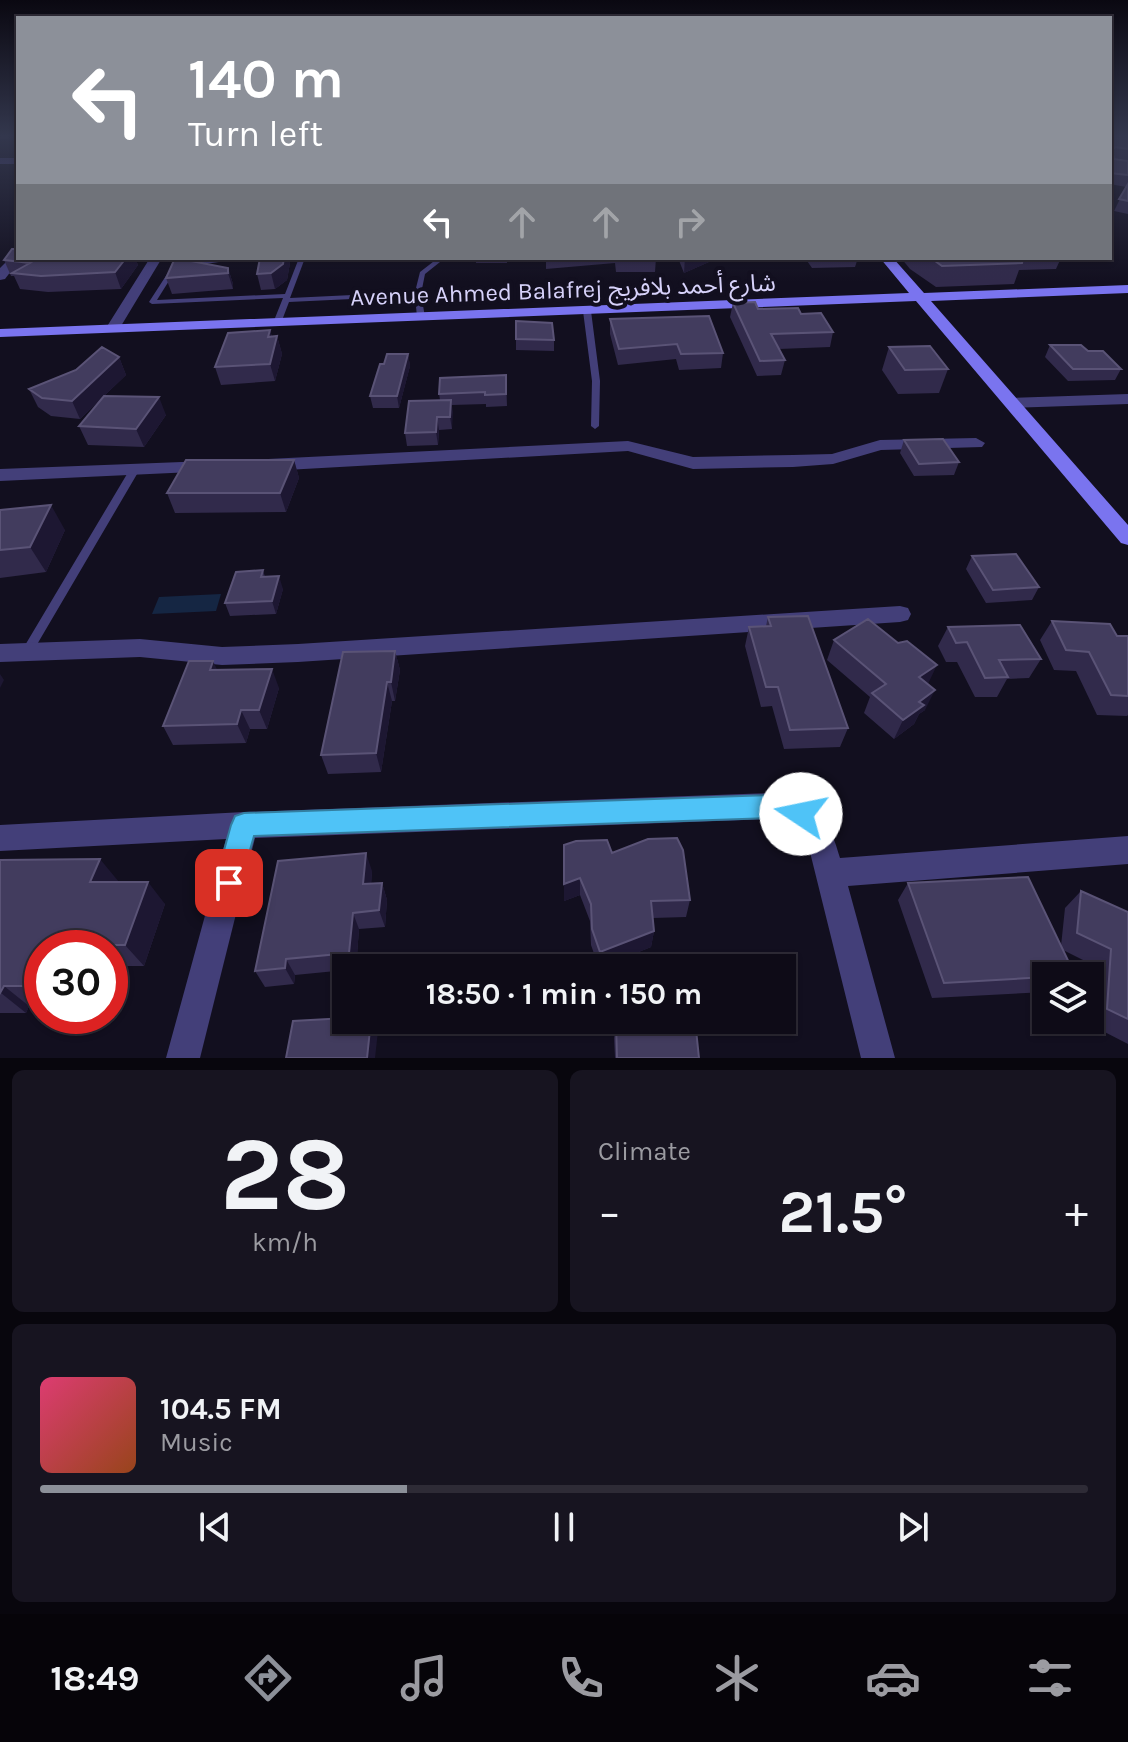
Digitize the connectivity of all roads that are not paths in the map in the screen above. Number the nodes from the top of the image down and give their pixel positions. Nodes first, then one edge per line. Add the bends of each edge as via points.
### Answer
1 (16, 256) edge
2 (155, 260) edge
3 (218, 260) edge
4 (301, 260) edge
5 (439, 260) edge
6 (888, 260) edge
7 (0, 276) edge
8 (1128, 289) edge
9 (418, 294) junction
10 (921, 296) junction
11 (287, 298) junction
12 (587, 311) junction
13 (421, 317) junction
14 (277, 323) junction
15 (113, 328) junction
16 (0, 333) edge
17 (1128, 399) edge
18 (1012, 403) junction
19 (595, 426) dead end
20 (976, 443) dead end
21 (135, 469) junction
22 (0, 475) edge
23 (1128, 538) edge
24 (900, 614) dead end
25 (28, 650) junction
26 (0, 653) edge
27 (244, 825) junction
28 (0, 838) edge
29 (1128, 850) edge
30 (831, 873) junction
31 (183, 1058) edge
32 (878, 1058) edge

1 - 7 street
2 - 15 street
3 - 11 lane via 175,266 152,302
4 - 11 lane
5 - 9 lane via 425,268
6 - 10 main road
8 - 10 main road, Avenue Ahmed Balafrej شارع أحمد بلافريج
9 - 11 lane
9 - 13 lane
10 - 12 main road, Avenue Ahmed Balafrej شارع أحمد بلافريج
10 - 18 main road
11 - 14 lane
12 - 13 main road, Avenue Ahmed Balafrej شارع أحمد بلافريج
12 - 19 lane via 596,381
13 - 14 main road, Avenue Ahmed Balafrej شارع أحمد بلافريج
14 - 15 main road, Avenue Ahmed Balafrej شارع أحمد بلافريج
15 - 16 main road, Avenue Ahmed Balafrej شارع أحمد بلافريج
17 - 18 street
18 - 23 main road
20 - 21 street via 880,445 833,459 793,461 693,463 628,446
21 - 22 street
21 - 25 lane
24 - 25 street via 298,653
25 - 26 street
27 - 28 street
27 - 30 street via 778,807 810,819
27 - 31 street
29 - 30 street
30 - 32 street

